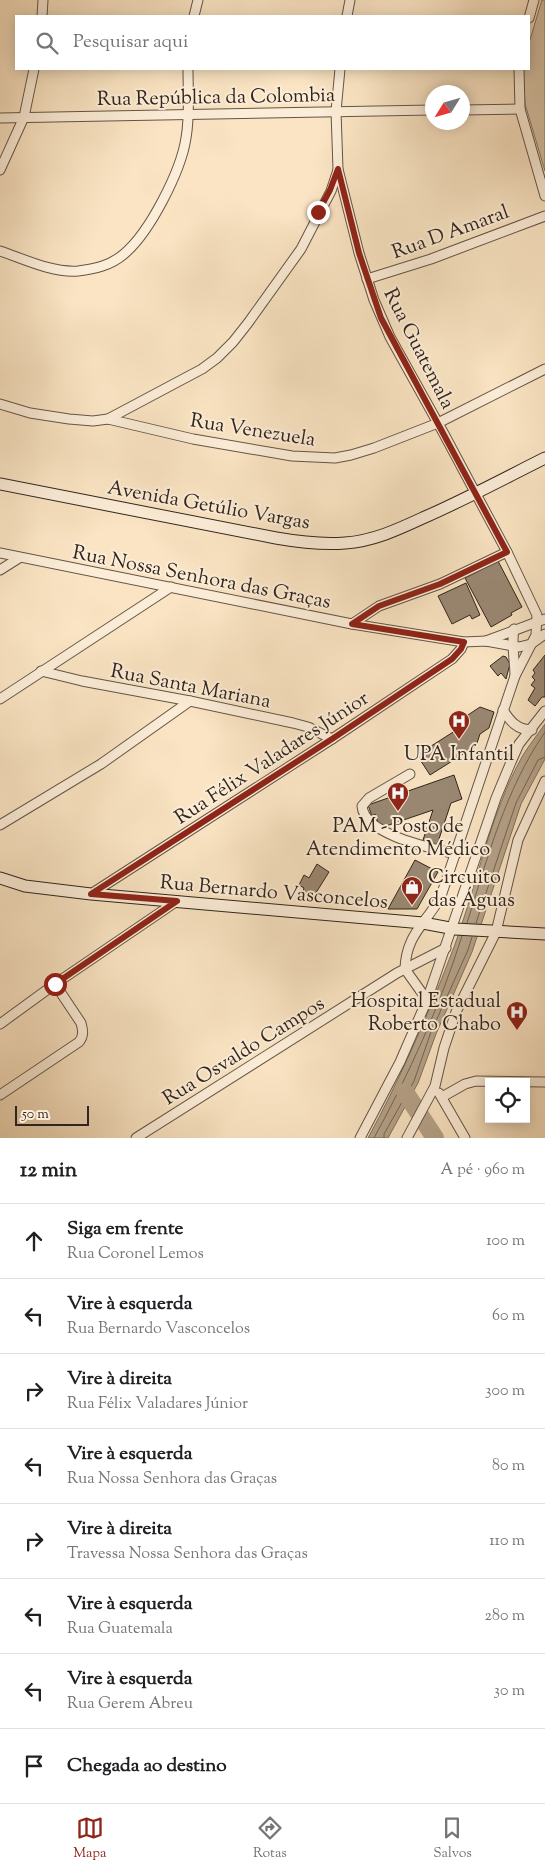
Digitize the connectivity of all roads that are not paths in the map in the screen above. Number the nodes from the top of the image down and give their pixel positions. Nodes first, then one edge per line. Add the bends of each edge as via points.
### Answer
1 (43, 0) edge
2 (198, 0) edge
3 (350, 0) edge
4 (534, 0) edge
5 (42, 15) edge
6 (194, 15) edge
7 (347, 15) edge
8 (530, 15) edge
9 (34, 70) edge
10 (188, 70) edge
11 (340, 70) edge
12 (519, 70) edge
13 (425, 110) edge
14 (470, 110) edge
15 (520, 110) junction
16 (336, 111) junction
17 (187, 115) junction
18 (24, 117) junction
19 (0, 118) edge
20 (338, 169) junction
21 (0, 170) edge
22 (545, 196) edge
23 (545, 216) edge
24 (0, 251) edge
25 (367, 278) junction
26 (545, 369) edge
27 (0, 404) edge
28 (108, 419) junction
29 (438, 422) junction
30 (545, 458) edge
31 (0, 484) edge
32 (475, 494) junction
33 (507, 552) junction
34 (0, 553) edge
35 (19, 558) junction
36 (0, 570) edge
37 (171, 588) junction
38 (541, 621) edge
39 (352, 624) junction
40 (519, 628) junction
41 (545, 634) edge
42 (486, 641) junction
43 (464, 642) junction
44 (531, 644) junction
45 (514, 647) junction
46 (41, 671) junction
47 (515, 676) junction
48 (0, 699) edge
49 (190, 701) junction
50 (503, 710) junction
51 (545, 711) edge
52 (498, 727) junction
53 (532, 730) junction
54 (332, 739) junction
55 (519, 744) junction
56 (410, 774) dead end
57 (545, 781) edge
58 (0, 825) edge
59 (456, 854) junction
60 (1, 879) edge
61 (91, 894) junction
62 (177, 901) junction
63 (423, 923) junction
64 (453, 929) junction
65 (490, 931) junction
66 (545, 934) edge
67 (446, 948) junction
68 (404, 969) junction
69 (55, 984) junction
70 (427, 1000) junction
71 (0, 1024) edge
72 (545, 1082) edge
73 (435, 1086) junction
74 (0, 1095) edge
75 (442, 1097) junction
76 (411, 1134) edge
77 (136, 1138) edge
78 (360, 1138) edge
79 (465, 1138) edge

1 - 5 street
2 - 6 street
3 - 7 street
4 - 8 street
9 - 18 street
10 - 17 street
11 - 16 street, Rua Guatemala
12 - 15 street
13 - 16 street, Rua República da Colombia
14 - 15 street
15 - 22 street
16 - 17 street, Rua República da Colombia
16 - 20 street, Rua Guatemala
17 - 18 street, Rua República da Colombia
17 - 24 street via 186,139 175,176 159,207 124,254 98,268 75,271 54,268
18 - 19 street, Rua República da Colombia
18 - 21 street
20 - 25 street, Rua Guatemala
20 - 28 street via 301,249 233,342 202,369
23 - 25 street, Rua D Amaral via 431,259
25 - 29 street, Rua Guatemala via 390,337
26 - 29 street, Rua Venezuela
27 - 28 street, Rua Venezuela via 30,413 70,419
28 - 29 street, Rua Venezuela via 193,438 292,456 321,458 359,453
29 - 32 street, Rua Guatemala
30 - 32 main road, Avenida Getúlio Vargas
31 - 32 main road, Avenida Getúlio Vargas via 276,538 322,543 368,540 390,533
32 - 33 street, Rua Guatemala
33 - 38 street, Rua Guatemala
33 - 39 street via 440,584 379,606
34 - 35 street, Rua Nossa Senhora das Graças
35 - 36 street
35 - 37 street, Rua Nossa Senhora das Graças
37 - 39 street, Rua Nossa Senhora das Graças
37 - 46 street
38 - 40 street, Rua Nossa Senhora das Graças
38 - 44 street
39 - 43 street, Rua Nossa Senhora das Graças
40 - 42 street, Rua Nossa Senhora das Graças
40 - 44 street via 529,637
40 - 45 street via 512,638
41 - 44 street
42 - 43 street, Rua Nossa Senhora das Graças
42 - 45 street, Rua Nossa Senhora das Graças
43 - 54 street, Rua Félix Valadares Júnior via 452,659
44 - 45 street
44 - 47 street
45 - 47 street
46 - 48 street
46 - 49 street, Rua Santa Mariana
47 - 50 street
49 - 54 street, Rua Santa Mariana via 308,727
49 - 58 street via 101,764
50 - 52 street
50 - 53 street via 516,726
51 - 53 street
52 - 55 street via 507,724 515,728
52 - 59 street
53 - 55 street
54 - 61 street, Rua Félix Valadares Júnior
55 - 64 street via 496,798
56 - 59 street via 365,802 362,806 366,817 374,826 406,840
57 - 65 street via 518,840
59 - 63 street via 441,896
60 - 61 main road, Rua Bernardo Vasconcelos via 25,886
61 - 62 main road, Rua Bernardo Vasconcelos
62 - 63 main road, Rua Bernardo Vasconcelos
62 - 69 street
63 - 64 main road, Rua Bernardo Vasconcelos
63 - 68 street via 407,947
64 - 65 main road, Rua Bernardo Vasconcelos
64 - 67 street
65 - 66 main road, Rua Bernardo Vasconcelos
65 - 73 street via 456,1012
67 - 68 street, Rua Osvaldo Campos
67 - 70 street
68 - 70 street
68 - 77 street, Rua Osvaldo Campos
69 - 71 street
69 - 74 street via 80,1023 82,1038
70 - 78 street via 400,1062
72 - 75 street via 476,1081
73 - 75 street
73 - 76 street
75 - 79 street

